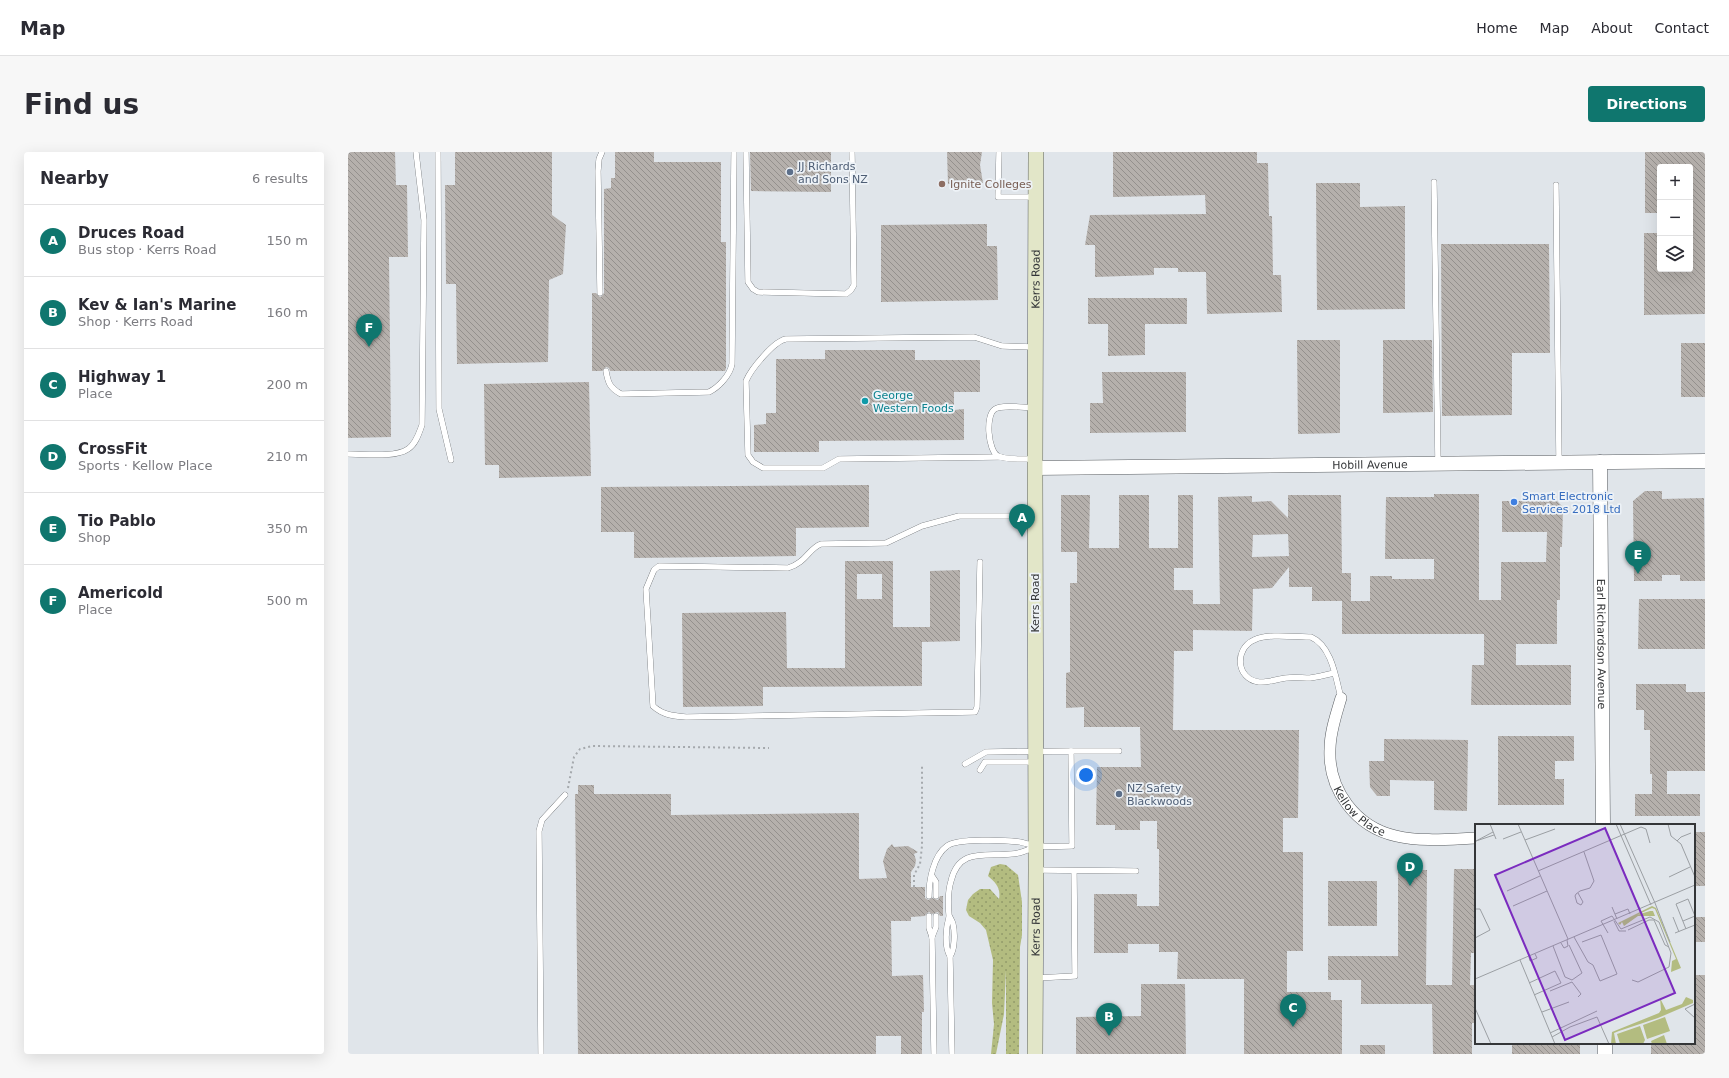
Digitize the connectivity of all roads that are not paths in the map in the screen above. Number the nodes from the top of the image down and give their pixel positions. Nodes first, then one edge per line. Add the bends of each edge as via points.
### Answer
1 (416, 152) edge
2 (438, 152) edge
3 (602, 152) edge
4 (734, 152) edge
5 (746, 152) edge
6 (852, 152) edge
7 (999, 152) edge
8 (1036, 152) edge
9 (1434, 182) dead end
10 (1556, 185) dead end
11 (1036, 197) junction
12 (600, 293) dead end
13 (1036, 347) junction
14 (606, 371) dead end
15 (1035, 408) junction
16 (348, 454) edge
17 (1001, 457) junction
18 (451, 460) dead end
19 (1705, 461) edge
20 (1600, 462) junction
21 (1559, 463) junction
22 (1035, 464) junction
23 (1438, 464) junction
24 (1035, 516) junction
25 (980, 562) dead end
26 (1334, 673) junction
27 (1341, 698) joint
28 (1071, 751) junction
29 (1119, 751) dead end
30 (1035, 756) junction
31 (965, 764) dead end
32 (980, 770) dead end
33 (565, 795) road end
34 (1604, 824) edge
35 (1475, 838) edge
36 (1036, 846) junction
37 (1036, 870) junction
38 (1074, 871) junction
39 (1136, 871) dead end
40 (932, 896) dead end
41 (929, 916) dead end
42 (936, 916) dead end
43 (932, 937) junction
44 (1035, 978) junction
45 (541, 1054) edge
46 (934, 1054) edge
47 (952, 1054) edge
48 (1035, 1054) edge

1 - 16 lane via 424,220 422,425 414,443 408,449 389,454
2 - 18 lane via 439,410
3 - 12 lane via 598,172
4 - 14 lane via 732,364 729,374 709,392 621,394 608,384
5 - 6 lane via 748,282 758,292 846,294 854,284
7 - 11 lane via 998,197
8 - 11 main road, Kerrs Road
9 - 23 lane
10 - 21 lane
11 - 13 main road, Kerrs Road
13 - 15 main road, Kerrs Road
13 - 17 lane via 1002,346 974,337 958,336 786,339 778,342 746,381 748,455 752,462 763,468 823,468 839,459
15 - 17 lane via 1002,407 993,411 989,417 991,448
15 - 22 main road, Kerrs Road
17 - 22 lane
19 - 20 street, Hobill Avenue
20 - 21 street, Hobill Avenue
20 - 34 street, Earl Richardson Avenue
21 - 23 street, Hobill Avenue
22 - 23 street, Hobill Avenue
22 - 24 main road, Kerrs Road
24 - 25 lane via 959,516 922,526 886,543 821,544 815,546 802,562 788,568 659,566 654,570 646,589 653,706 670,716 686,717 975,712
24 - 30 main road, Kerrs Road
26 - 26 lane via 1329,656 1319,642 1311,637 1266,636 1254,639 1242,652 1240,662 1242,671 1248,678 1259,682 1310,678
26 - 27 lane
27 - 35 street, Kellow Place via 1332,734 1330,762 1337,789 1345,803 1370,826 1397,837
28 - 29 lane
28 - 30 lane
28 - 36 lane via 1072,846
30 - 31 lane via 986,752
30 - 32 lane via 985,762
30 - 36 main road, Kerrs Road
33 - 45 lane via 542,820 539,831
36 - 37 main road, Kerrs Road
36 - 40 lane via 1012,841 957,842 947,845 934,863 929,883
36 - 47 lane via 1022,853 974,855 963,860 956,868 951,881 949,917 953,936 953,952 950,956
37 - 38 lane
37 - 44 main road, Kerrs Road
38 - 39 lane
38 - 44 lane via 1075,976
41 - 43 lane
42 - 43 lane via 936,927
43 - 46 lane
44 - 48 main road, Kerrs Road

